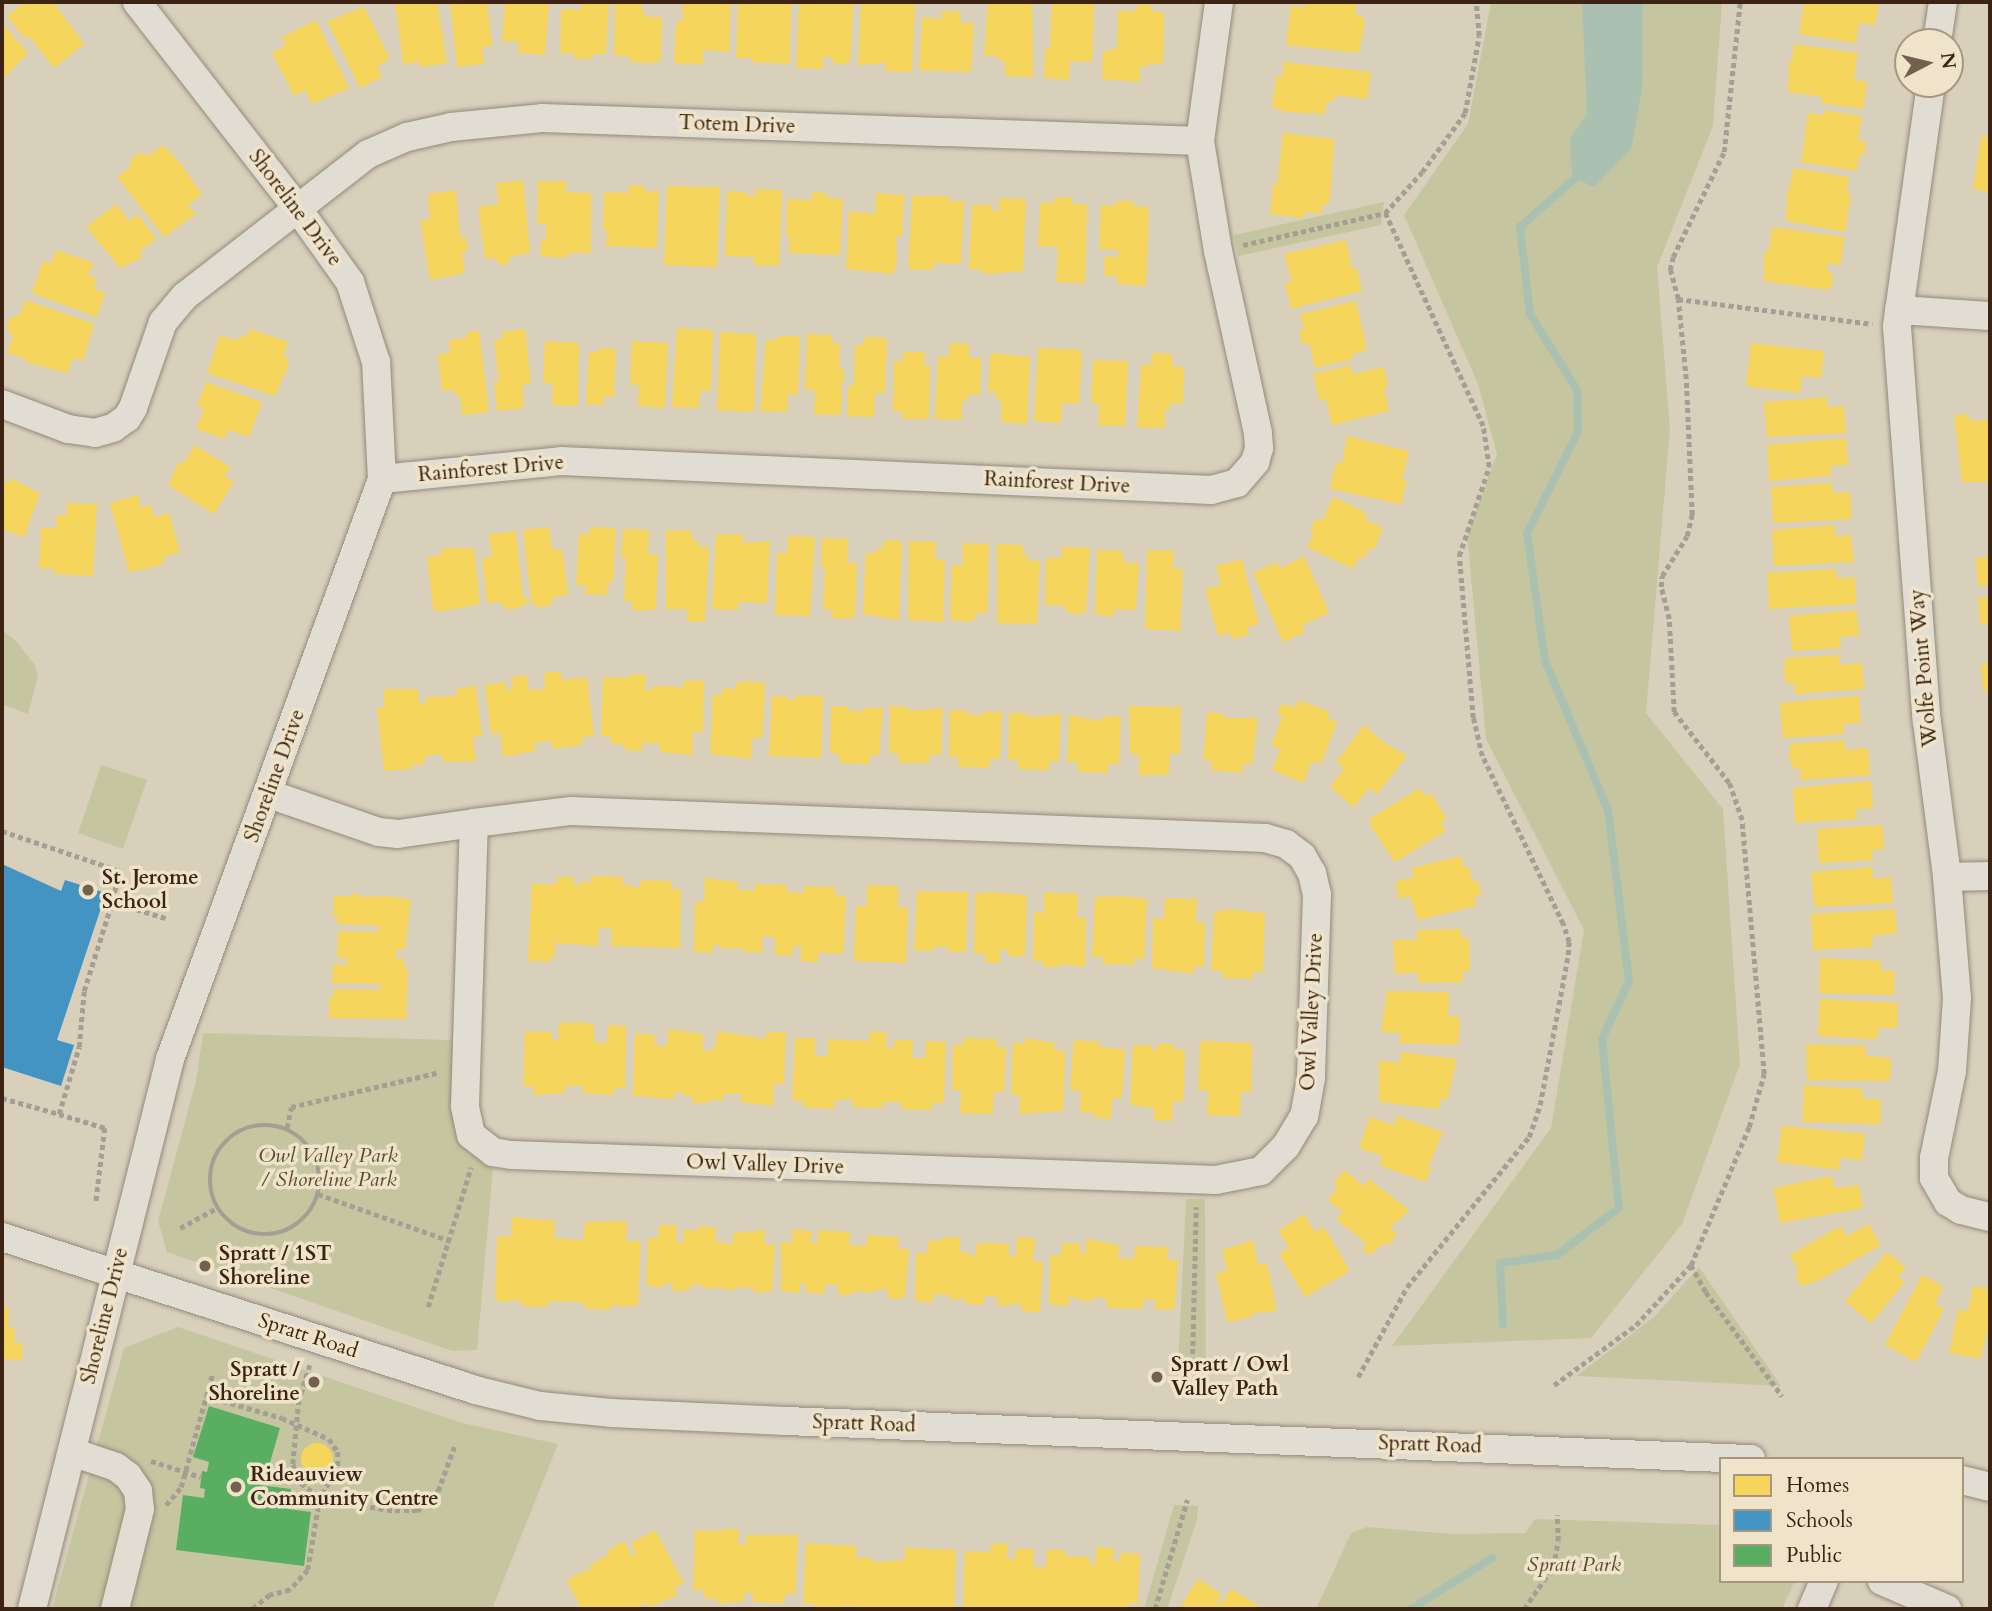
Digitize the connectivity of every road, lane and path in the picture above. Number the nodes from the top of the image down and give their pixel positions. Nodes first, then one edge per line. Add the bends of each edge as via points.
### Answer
1 (137, 2) edge
2 (1219, 2) edge
3 (1476, 2) edge
4 (1740, 2) edge
5 (1942, 2) edge
6 (1939, 28) edge
7 (1929, 98) edge
8 (1200, 141) junction
9 (298, 209) junction
10 (1385, 213) junction
11 (1218, 251) junction
12 (1678, 299) junction
13 (1990, 316) edge
14 (1898, 319) junction
15 (2, 404) edge
16 (382, 479) junction
17 (269, 794) junction
18 (474, 823) junction
19 (2, 831) edge
20 (1990, 876) edge
21 (1947, 877) junction
22 (111, 902) junction
23 (169, 919) dead end
24 (465, 1066) junction
25 (2, 1098) edge
26 (59, 1114) junction
27 (287, 1128) junction
28 (478, 1143) junction
29 (1197, 1181) junction
30 (318, 1194) junction
31 (96, 1202) dead end
32 (217, 1208) junction
33 (1990, 1217) edge
34 (180, 1228) dead end
35 (2, 1237) edge
36 (451, 1241) junction
37 (1691, 1265) junction
38 (116, 1273) junction
39 (428, 1307) dead end
40 (317, 1339) junction
41 (1192, 1371) dead end
42 (214, 1372) dead end
43 (1358, 1377) dead end
44 (1554, 1385) dead end
45 (206, 1396) junction
46 (1782, 1396) dead end
47 (297, 1425) junction
48 (454, 1447) dead end
49 (72, 1452) junction
50 (1719, 1458) edge
51 (147, 1460) dead end
52 (185, 1471) junction
53 (201, 1477) dead end
54 (1964, 1480) edge
55 (1990, 1487) edge
56 (312, 1492) junction
57 (290, 1497) dead end
58 (320, 1499) junction
59 (1187, 1500) dead end
60 (159, 1512) dead end
61 (1556, 1515) dead end
62 (1823, 1583) edge
63 (1898, 1584) edge
64 (32, 1609) edge
65 (115, 1609) edge
66 (253, 1609) edge
67 (1155, 1609) edge
68 (1524, 1609) edge
69 (1812, 1609) edge
70 (1947, 1609) edge

1 - 9 street, Shoreline Drive
2 - 8 street, Rainforest Drive
3 - 10 path via 1479,36 1465,113 1422,173
4 - 12 path via 1724,152 1673,257 1670,270
5 - 6 street
7 - 14 street, Wolfe Point Way
8 - 9 street, Totem Drive via 542,118 496,121 407,137 368,154
8 - 11 street, Rainforest Drive
9 - 15 street, Totem Drive via 174,307 163,322 133,408 113,428 96,433 68,429
9 - 16 street, Shoreline Drive via 349,282 376,362
10 - 11 path
10 - 43 path via 1483,426 1489,467 1459,556 1475,728 1482,755 1569,942 1540,1105 1529,1137 1407,1287
11 - 16 street, Rainforest Drive via 1259,448 1246,475 1224,488 561,461
12 - 14 path
12 - 37 path via 1692,515 1687,536 1662,576 1669,619 1672,701 1674,712 1728,783 1742,820 1764,1074 1749,1127
13 - 14 street
14 - 21 street, Wolfe Point Way via 1927,722
16 - 17 street, Shoreline Drive
17 - 18 street, Owl Valley Drive via 379,832 417,832
17 - 38 street, Shoreline Drive via 170,1059
18 - 24 street
18 - 29 street, Owl Valley Drive via 571,811 1265,838 1286,845 1302,856 1317,894 1311,1078 1304,1115 1286,1146 1261,1171
19 - 22 path via 120,871
20 - 21 street
21 - 33 street, Wolfe Point Way via 1957,998 1952,1071 1934,1178 1948,1202
22 - 23 path
22 - 26 path via 84,991 79,1047
24 - 27 path via 291,1107
24 - 28 street via 466,1121
25 - 26 path
26 - 31 path via 105,1128
27 - 30 path via 310,1146 318,1164
27 - 32 path via 249,1126 231,1135 210,1168 209,1188
28 - 29 street, Owl Valley Drive via 511,1155
28 - 36 path
29 - 41 path
30 - 32 path via 305,1219 289,1231 268,1236 231,1224
30 - 36 path
32 - 34 path
35 - 38 street, Spratt Road
36 - 39 path
37 - 44 path via 1636,1325
37 - 46 path
38 - 40 street, Spratt Road
38 - 49 street, Shoreline Drive
40 - 47 path via 299,1400
40 - 50 street, Spratt Road via 490,1394 585,1411
42 - 45 path
45 - 47 path
45 - 52 path
47 - 56 path via 293,1465 301,1483
47 - 58 path via 328,1440 338,1452 338,1468
48 - 58 path via 438,1491 417,1511
49 - 64 street, Shoreline Drive
49 - 65 street via 116,1467 138,1492 140,1509
51 - 52 path
52 - 53 path
52 - 60 path via 181,1487
54 - 55 street
56 - 57 path via 302,1498
56 - 58 path
58 - 66 path via 308,1570 290,1590 270,1595
59 - 67 path
61 - 68 path via 1553,1567
62 - 69 street
63 - 70 street

